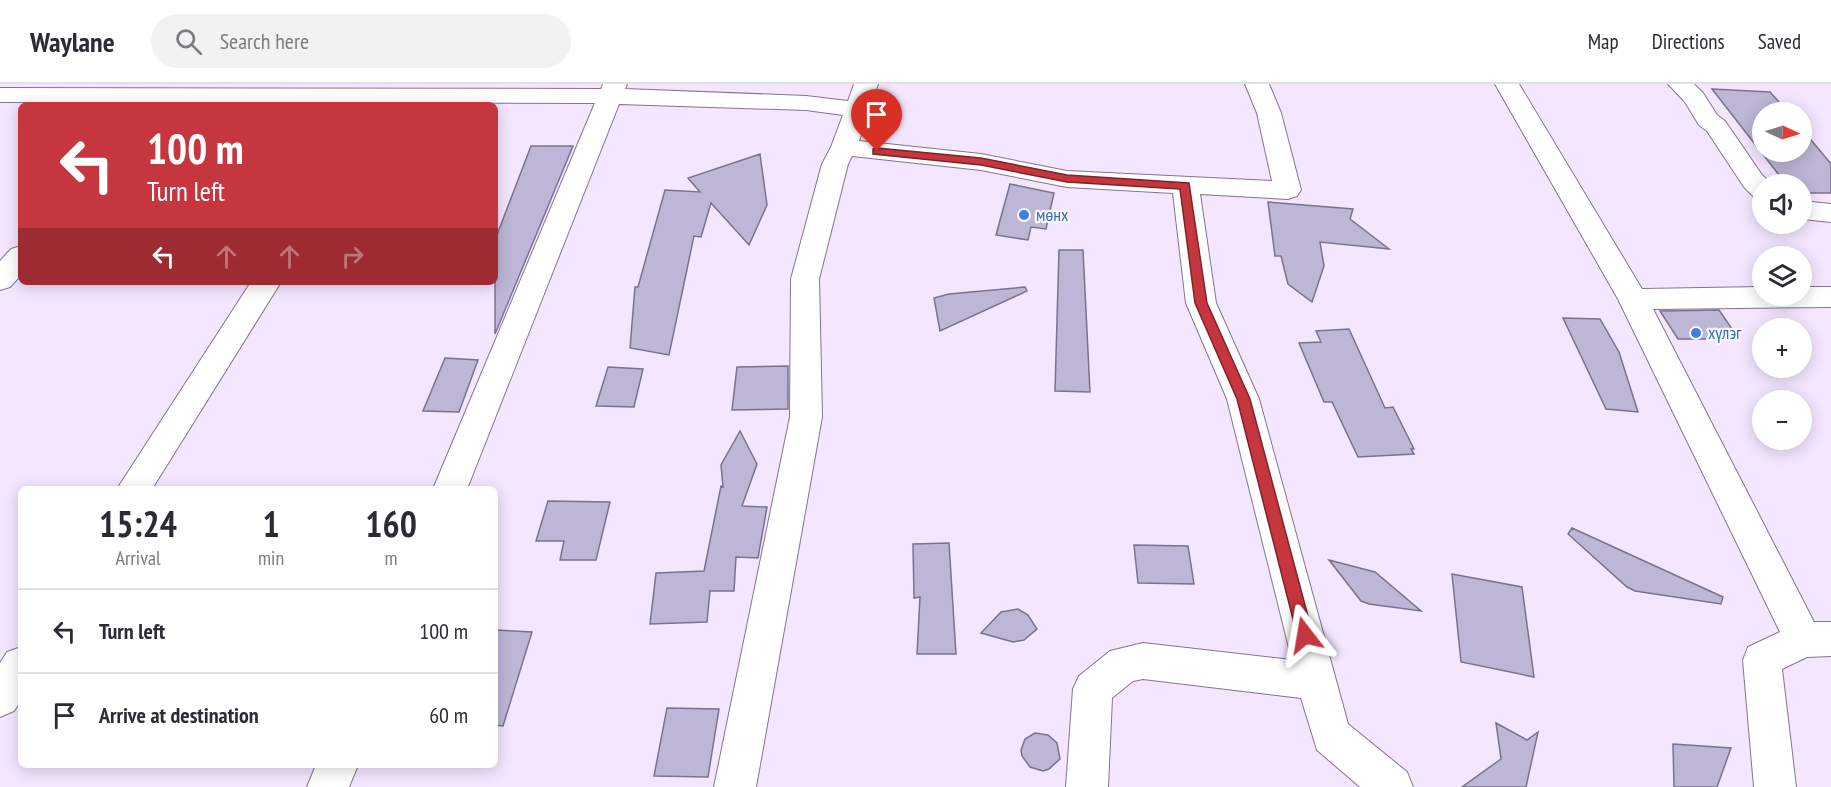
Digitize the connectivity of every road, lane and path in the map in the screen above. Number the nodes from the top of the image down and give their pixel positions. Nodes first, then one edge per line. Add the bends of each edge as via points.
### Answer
1 (1257, 84) edge
2 (1507, 84) edge
3 (1680, 84) edge
4 (612, 90) edge
5 (386, 94) edge
6 (0, 95) edge
7 (159, 95) edge
8 (861, 96) edge
9 (844, 147) junction
10 (1752, 180) edge
11 (1185, 186) junction
12 (1812, 211) edge
13 (1831, 213) edge
14 (18, 259) edge
15 (0, 280) edge
16 (264, 285) edge
17 (1831, 297) edge
18 (1633, 299) junction
19 (136, 486) edge
20 (451, 486) edge
21 (1817, 640) edge
22 (18, 671) edge
23 (1316, 681) junction
24 (0, 698) edge
25 (336, 768) edge
26 (328, 787) edge
27 (735, 787) edge
28 (1087, 787) edge
29 (1392, 787) edge
30 (1775, 787) edge

1 - 11 street via 1269,113 1288,190
2 - 18 street
3 - 10 street via 1716,126
4 - 5 street
4 - 8 street via 806,104
4 - 20 street
5 - 7 street
6 - 7 street
8 - 9 street
9 - 11 street via 981,162 1067,179
9 - 27 street via 835,164 805,279 806,417
11 - 23 street via 1201,303 1243,399
12 - 13 street
14 - 15 street
16 - 19 street
17 - 18 street
18 - 21 street
21 - 30 street via 1762,660
22 - 24 street
23 - 28 street via 1143,661 1124,664 1093,689
23 - 29 street via 1331,736
25 - 26 street

